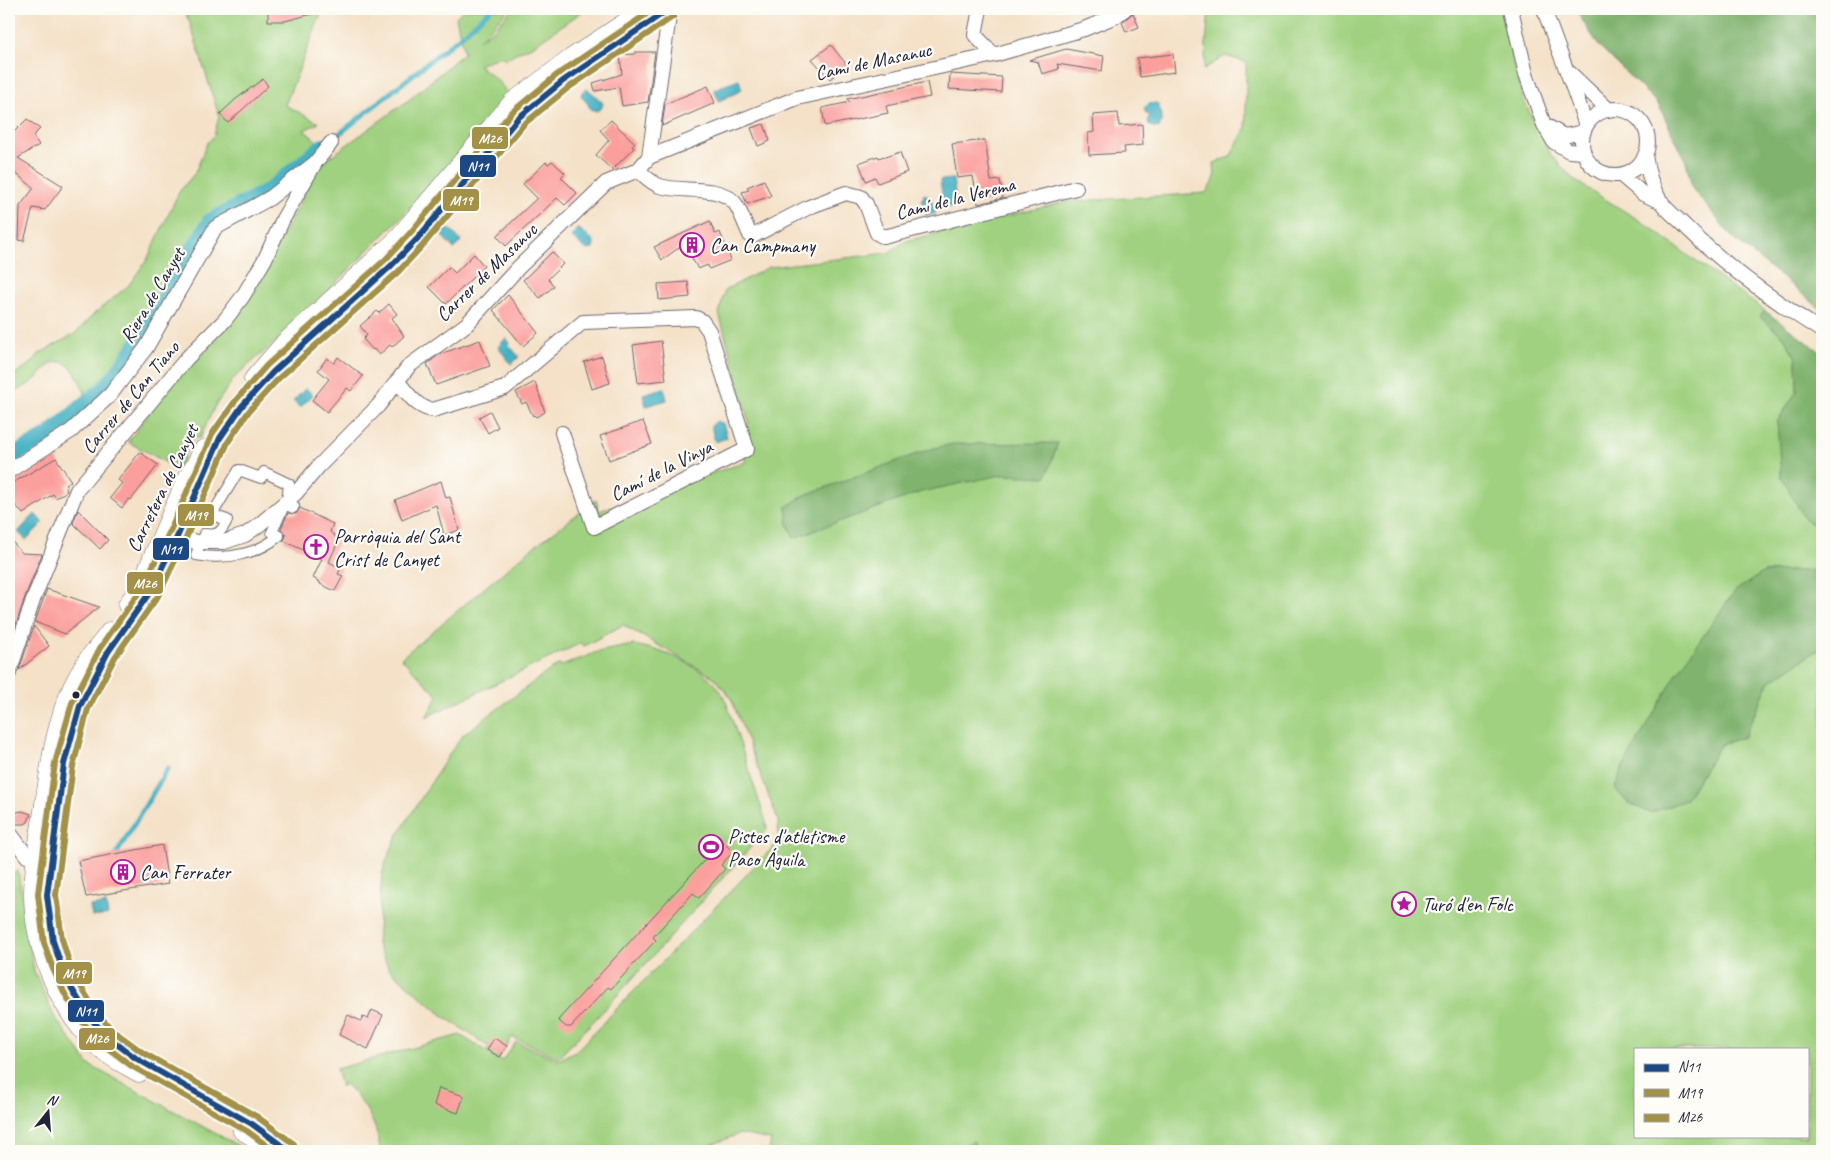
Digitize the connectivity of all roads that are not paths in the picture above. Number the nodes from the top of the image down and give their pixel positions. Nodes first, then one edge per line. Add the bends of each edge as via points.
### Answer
1 (645, 9) edge
2 (669, 9) edge
3 (980, 9) edge
4 (1125, 9) edge
5 (1511, 9) edge
6 (1544, 9) edge
7 (994, 55) junction
8 (1568, 70) junction
9 (1609, 110) junction
10 (1544, 125) junction
11 (1585, 129) junction
12 (331, 143) dead end
13 (1583, 152) junction
14 (1645, 155) junction
15 (649, 157) junction
16 (315, 163) junction
17 (638, 170) junction
18 (1621, 175) junction
19 (1076, 188) dead end
20 (1662, 202) junction
21 (1822, 331) edge
22 (397, 381) junction
23 (562, 433) dead end
24 (195, 465) junction
25 (9, 471) edge
26 (287, 501) junction
27 (178, 535) junction
28 (201, 542) junction
29 (139, 588) junction
30 (9, 673) edge
31 (58, 802) junction
32 (9, 832) edge
33 (36, 859) junction
34 (251, 1136) junction
35 (267, 1151) edge
36 (279, 1151) edge
37 (288, 1151) edge

1 - 24 street, Carretera de Canyet via 512,102 394,242 271,357 224,413
2 - 15 street
2 - 27 street, Carretera de Canyet via 563,81 518,118 399,259 267,379 242,406 220,438
3 - 7 street via 976,35
4 - 7 street, Camí de Masanuc via 1116,16 1084,28
5 - 10 street via 1526,74
6 - 8 street
7 - 15 street, Camí de Masanuc via 797,98
8 - 9 street
8 - 11 street
9 - 11 street via 1596,115
9 - 14 street via 1626,111 1640,121 1648,139
10 - 11 street via 1564,136
10 - 13 street via 1554,142 1569,151
11 - 13 street
12 - 16 street, Riera de Canyet
13 - 18 street via 1588,162 1600,172
14 - 18 street via 1637,166
14 - 20 street via 1647,168
15 - 17 street, Camí de Masanuc
16 - 25 street, Riera de Canyet via 270,198 215,228 146,348 110,395 71,431
16 - 30 street, Carrer de Can Tiano via 243,296 77,490 33,600
17 - 19 street, Camí de la Verema via 662,186 724,195 734,202 750,236 846,193 861,197 877,233 888,236
17 - 22 street, Carrer de Masanuc via 606,182 518,268 467,324 408,366
18 - 20 street via 1644,194
20 - 21 street via 1732,269
22 - 23 street, Camí de la Vinya via 419,406 433,410 505,388 582,322 696,318 709,331 746,449 594,527
22 - 26 street, Carrer de Masanuc via 378,406
24 - 27 street via 194,477 178,515
24 - 29 street, Carretera de Canyet
26 - 28 street, Carrer de Masanuc via 245,535 224,542
26 - 28 street via 294,508 285,504 272,532 280,536 258,550 228,557 196,555
26 - 28 street via 289,484 264,472 261,478 239,470 213,513 226,520 222,531 213,536 204,534
27 - 28 street, Carrer de Masanuc
27 - 29 street via 170,538 146,582
27 - 31 street, Carretera de Canyet via 150,592 108,652 80,706 64,764
29 - 33 street, Carretera de Canyet via 72,687 56,734
31 - 33 street via 51,808 44,854
31 - 37 street, Carretera de Canyet via 47,895 53,941 72,989 88,1015 125,1051 252,1124
32 - 33 street via 27,856
33 - 34 street, Carretera de Canyet via 33,893 40,944 51,978 79,1025 99,1048 116,1060
34 - 35 street, Carretera de Canyet
34 - 36 street via 259,1137

